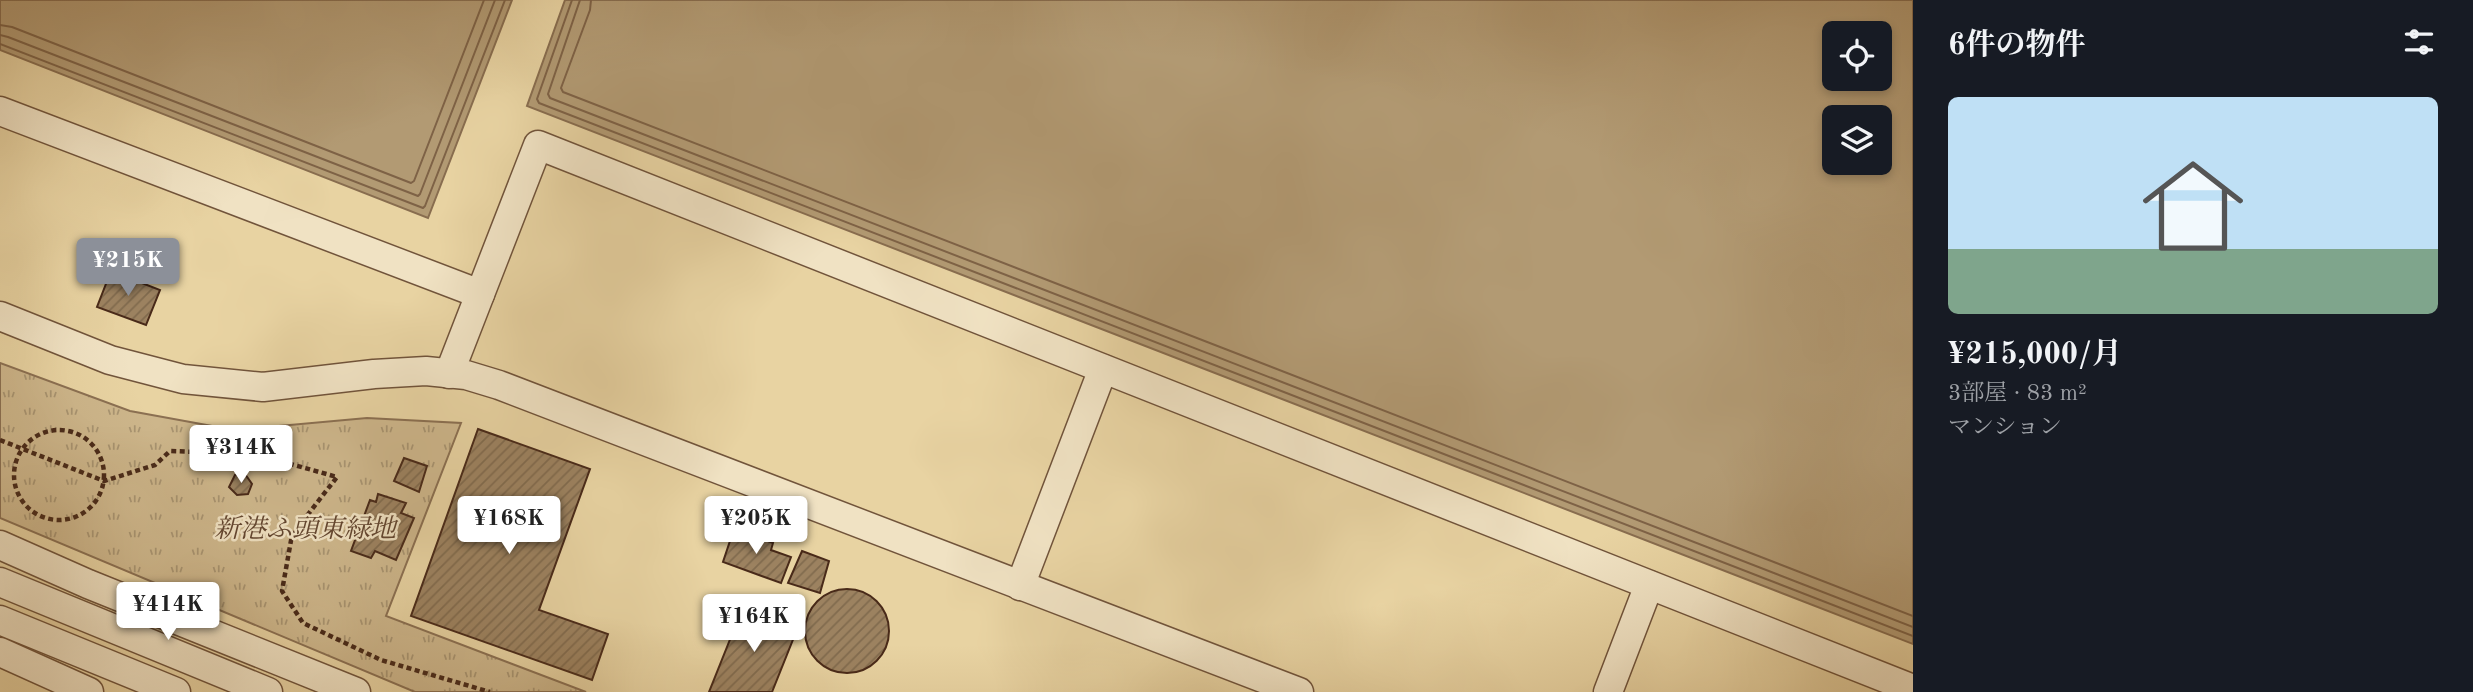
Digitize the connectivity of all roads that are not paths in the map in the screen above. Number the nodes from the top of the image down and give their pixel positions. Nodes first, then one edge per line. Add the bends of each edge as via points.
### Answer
1 (0, 111) edge
2 (480, 294) junction
3 (0, 316) edge
4 (1103, 369) junction
5 (449, 374) junction
6 (0, 544) edge
7 (0, 582) edge
8 (1649, 585) junction
9 (1020, 586) junction
10 (0, 620) edge
11 (0, 652) edge
12 (1913, 689) edge
13 (89, 692) edge
14 (176, 692) edge
15 (268, 692) edge
16 (356, 692) edge
17 (1299, 692) edge
18 (1608, 692) edge

1 - 2 street
2 - 4 street via 538,145
2 - 5 street
3 - 5 street via 110,360 183,379 263,387 374,374
4 - 8 street
4 - 9 street
5 - 9 street via 499,385
6 - 16 street
7 - 15 street
8 - 12 street
8 - 18 street
9 - 17 street
10 - 14 street
11 - 13 street

